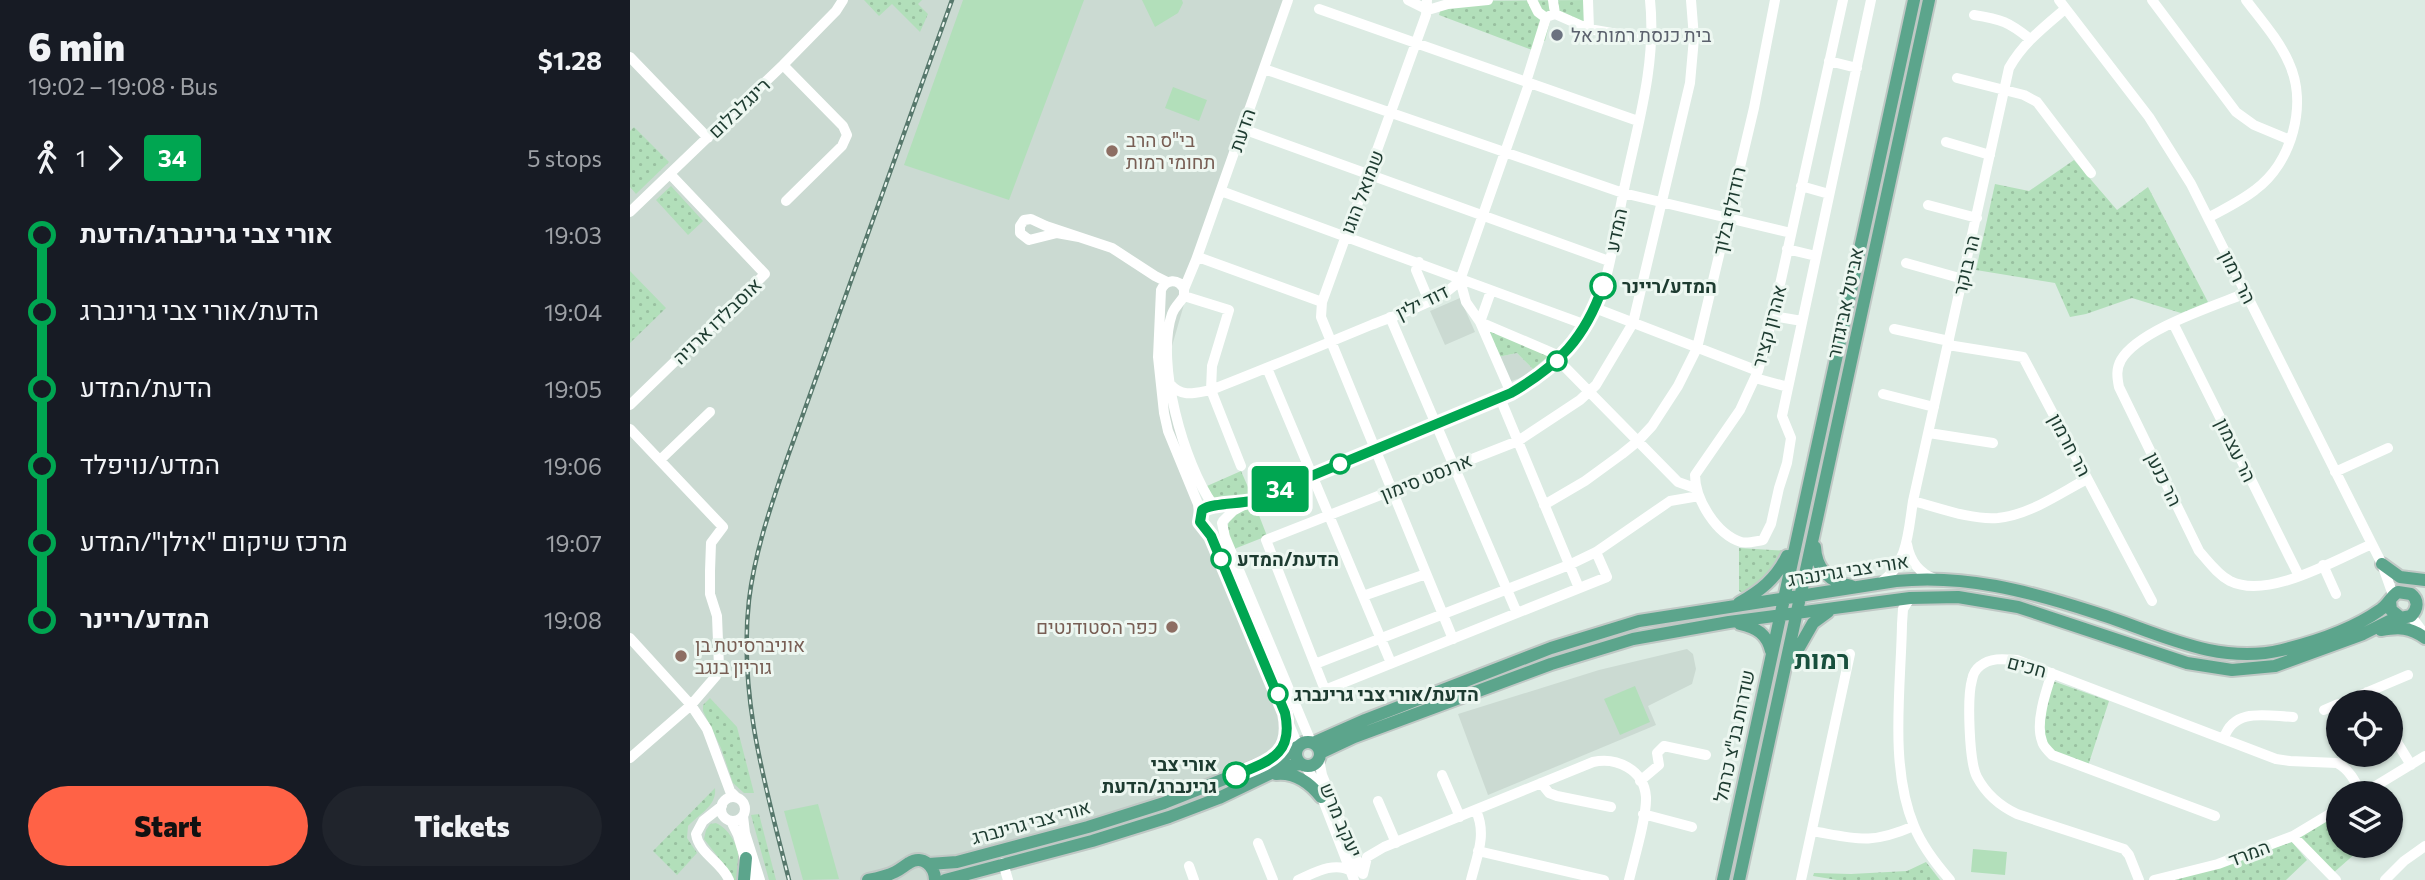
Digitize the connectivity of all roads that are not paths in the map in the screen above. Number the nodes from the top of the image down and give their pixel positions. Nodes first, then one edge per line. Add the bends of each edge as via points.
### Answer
1 (843, 0) edge
2 (1288, 0) edge
3 (1408, 0) edge
4 (1488, 0) edge
5 (1532, 0) edge
6 (1553, 0) edge
7 (1588, 0) edge
8 (1650, 0) edge
9 (1691, 0) edge
10 (1775, 0) edge
11 (1843, 0) edge
12 (1870, 0) edge
13 (1914, 0) edge
14 (1929, 0) edge
15 (2152, 0) edge
16 (2246, 0) edge
17 (2062, 4) edge
18 (1427, 8) edge
19 (1320, 9) dead end
20 (1974, 15) dead end
21 (1550, 16) junction
22 (1589, 29) junction
23 (2030, 39) junction
24 (1652, 40) junction
25 (1415, 43) junction
26 (630, 57) edge
27 (1829, 61) junction
28 (783, 65) junction
29 (1857, 68) junction
30 (1264, 69) junction
31 (1957, 78) dead end
32 (1527, 83) junction
33 (2003, 89) junction
34 (1391, 113) junction
35 (1638, 121) junction
36 (1243, 129) junction
37 (708, 138) junction
38 (2290, 140) junction
39 (1946, 142) dead end
40 (1505, 152) junction
41 (1990, 155) junction
42 (2091, 173) dead end
43 (670, 174) junction
44 (1369, 175) junction
45 (1801, 186) junction
46 (1220, 191) junction
47 (1623, 193) junction
48 (1829, 194) junction
49 (786, 201) dead end
50 (1662, 202) junction
51 (1928, 205) dead end
52 (630, 212) edge
53 (1483, 216) junction
54 (1728, 218) junction
55 (1977, 218) junction
56 (2208, 218) junction
57 (1791, 233) junction
58 (1346, 236) junction
59 (1079, 237) junction
60 (1787, 249) junction
61 (1816, 256) junction
62 (1197, 258) junction
63 (1609, 261) junction
64 (1419, 262) junction
65 (1906, 263) dead end
66 (1963, 279) junction
67 (1460, 280) junction
68 (1166, 288) junction
69 (1491, 291) junction
70 (2246, 293) junction
71 (1182, 297) junction
72 (1429, 300) junction
73 (1322, 302) junction
74 (1595, 308) junction
75 (1773, 316) junction
76 (1391, 317) junction
77 (1802, 321) junction
78 (1480, 322) junction
79 (1633, 323) junction
80 (2174, 323) junction
81 (1586, 326) junction
82 (1894, 329) dead end
83 (1330, 342) junction
84 (1949, 343) junction
85 (1697, 348) junction
86 (1560, 359) junction
87 (1267, 368) junction
88 (1756, 375) junction
89 (1170, 384) junction
90 (1788, 387) junction
91 (1592, 389) junction
92 (1211, 390) junction
93 (1511, 393) junction
94 (1187, 394) junction
95 (1883, 394) dead end
96 (1500, 398) junction
97 (630, 404) edge
98 (1934, 407) junction
99 (1174, 409) junction
100 (710, 412) dead end
101 (1437, 424) junction
102 (630, 429) edge
103 (1929, 433) junction
104 (1518, 441) junction
105 (1637, 441) junction
106 (1993, 443) dead end
107 (2388, 448) dead end
108 (1375, 450) junction
109 (660, 460) junction
110 (1241, 466) dead end
111 (1454, 466) junction
112 (2335, 472) junction
113 (1312, 476) junction
114 (2087, 479) junction
115 (1392, 491) junction
116 (1697, 492) junction
117 (1251, 501) junction
118 (1913, 501) junction
119 (1544, 505) junction
120 (1214, 506) junction
121 (1200, 513) junction
122 (1329, 515) junction
123 (1222, 522) junction
124 (1800, 527) junction
125 (1207, 528) junction
126 (1815, 533) junction
127 (1907, 544) junction
128 (2372, 544) junction
129 (1596, 552) junction
130 (1569, 565) junction
131 (2323, 565) junction
132 (2385, 569) junction
133 (2299, 576) junction
134 (1428, 579) junction
135 (1936, 579) junction
136 (2425, 582) edge
137 (1874, 585) junction
138 (1507, 589) junction
139 (1579, 589) junction
140 (2336, 594) dead end
141 (2398, 595) junction
142 (1363, 596) junction
143 (1801, 596) junction
144 (1910, 598) junction
145 (1782, 599) junction
146 (2152, 601) dead end
147 (1880, 602) junction
148 (1734, 607) junction
149 (1838, 608) junction
150 (2418, 608) edge
151 (1517, 613) junction
152 (1443, 614) junction
153 (1798, 614) junction
154 (1779, 616) junction
155 (2397, 617) junction
156 (1730, 622) junction
157 (1901, 631) junction
158 (2363, 634) junction
159 (2425, 637) edge
160 (630, 638) edge
161 (1381, 639) junction
162 (1453, 639) junction
163 (1771, 652) junction
164 (1850, 654) dead end
165 (1391, 663) junction
166 (1315, 664) junction
167 (2052, 673) junction
168 (2408, 675) dead end
169 (1784, 677) junction
170 (2372, 690) edge
171 (691, 705) junction
172 (1285, 713) junction
173 (2293, 717) dead end
174 (2224, 738) junction
175 (1310, 749) junction
176 (2403, 752) edge
177 (1706, 755) dead end
178 (2425, 756) edge
179 (630, 758) edge
180 (1266, 762) junction
181 (1303, 765) junction
182 (2411, 765) junction
183 (723, 772) junction
184 (1442, 775) dead end
185 (1265, 776) junction
186 (1640, 780) junction
187 (2354, 781) edge
188 (2383, 781) edge
189 (1541, 783) junction
190 (1321, 797) junction
191 (737, 798) junction
192 (1378, 801) dead end
193 (723, 804) junction
194 (1611, 807) dead end
195 (1476, 811) junction
196 (1643, 814) junction
197 (2326, 815) edge
198 (743, 816) junction
199 (2215, 816) dead end
200 (1460, 817) junction
201 (707, 818) junction
202 (728, 819) junction
203 (1692, 827) dead end
204 (1914, 827) junction
205 (1812, 831) junction
206 (2293, 836) junction
207 (1343, 837) junction
208 (1258, 843) dead end
209 (1396, 843) junction
210 (2425, 846) edge
211 (1384, 848) junction
212 (1478, 851) junction
213 (746, 858) junction
214 (1003, 863) junction
215 (929, 864) junction
216 (1189, 866) dead end
217 (1323, 870) junction
218 (903, 874) edge
219 (1358, 876) edge
220 (957, 878) edge
221 (729, 880) edge
222 (744, 880) edge
223 (751, 880) edge
224 (760, 880) edge
225 (868, 880) edge
226 (935, 880) edge
227 (945, 880) edge
228 (1007, 880) edge
229 (1194, 880) edge
230 (1273, 880) edge
231 (1298, 880) edge
232 (1471, 880) edge
233 (1605, 880) edge
234 (1629, 880) edge
235 (1723, 880) edge
236 (1739, 880) edge
237 (1801, 880) edge
238 (1950, 880) edge
239 (2139, 880) edge
240 (2154, 880) edge
241 (2336, 880) edge
242 (2385, 880) edge

1 - 28 street, רינגלבלום
2 - 30 street, הדעת
3 - 18 street
4 - 18 street
5 - 21 street via 1538,12
6 - 21 street
7 - 22 street
8 - 24 street, המדע
9 - 50 street, ארנסט סימון via 1690,83
10 - 54 street, רודולף בלוך
11 - 27 street, אהרון קציר
12 - 29 street
13 - 124 main road, אביטל אביגדור
14 - 126 main road, אביטל אביגדור
15 - 38 street via 2236,112
16 - 38 street via 2290,63 2297,101
17 - 23 street, הר בוקר
17 - 56 street, הר רמון via 2149,117
18 - 25 street, שמואל הוגו
19 - 25 street
20 - 23 street via 2012,24
21 - 22 street
21 - 32 street, דוד ילין
22 - 24 street
23 - 33 street, הר בוקר via 2009,68
24 - 35 street, המדע
25 - 32 street
25 - 34 street, שמואל הוגו
26 - 37 street
27 - 29 street
27 - 45 street, אהרון קציר
28 - 37 street, רינגלבלום
28 - 49 street via 847,135 842,146
29 - 48 street
30 - 34 street
30 - 36 street, הדעת
31 - 33 street
32 - 35 street
32 - 40 street, דוד ילין
33 - 41 street, הר בוקר
33 - 42 street via 2036,102
34 - 40 street
34 - 44 street, שמואל הוגו
35 - 47 street, המדע
36 - 44 street
36 - 46 street, הדעת
37 - 43 street, רינגלבלום
38 - 56 street via 2282,160 2256,190
39 - 41 street
40 - 47 street
40 - 53 street, דוד ילין
41 - 55 street, הר בוקר
43 - 52 street, רינגלבלום
43 - 97 street, אוסבלדו ארניה via 765,274
44 - 53 street
44 - 58 street, שמואל הוגו
45 - 48 street
45 - 57 street, אהרון קציר
46 - 58 street
46 - 62 street, הדעת
47 - 50 street
47 - 63 street, המדע
48 - 61 street
50 - 54 street
50 - 79 street, ארנסט סימון
51 - 55 street
53 - 63 street
53 - 67 street, דוד ילין
54 - 57 street
54 - 85 street, רודולף בלוך
55 - 66 street, הר בוקר
56 - 70 street, הר רמון
57 - 60 street, אהרון קציר
58 - 64 street
58 - 73 street, שמואל הוגו
59 - 59 street via 1031,219 1020,226 1022,236 1029,240 1056,233
59 - 68 street via 1119,252
60 - 61 street
60 - 75 street, אהרון קציר
61 - 77 street
62 - 68 street, הדעת
62 - 71 street, הדעת
62 - 73 street
63 - 74 street, המדע
64 - 67 street
64 - 72 street via 1416,270
65 - 66 street
66 - 84 street, הר בוקר
67 - 69 street
67 - 72 street, דוד ילין via 1445,294
67 - 78 street via 1466,302
68 - 71 street via 1180,283
68 - 71 street via 1166,303
68 - 121 street via 1158,357 1164,413
69 - 78 street
69 - 81 street
70 - 80 street, הר כנען
70 - 112 street, הר רמון
71 - 89 street, הדעת via 1171,315
71 - 92 street via 1229,310 1212,366
72 - 76 street, דוד ילין
73 - 83 street, שמואל הוגו via 1321,317
74 - 79 street
74 - 81 street, המדע
75 - 77 street
75 - 88 street, אהרון קציר
76 - 83 street, דוד ילין
76 - 101 street
77 - 90 street
78 - 86 street
78 - 93 street
79 - 85 street
79 - 91 street, ארנסט סימון
80 - 133 street, הר עצמון
80 - 133 street, הר כנען via 2127,351 2117,374 2119,387 2199,551 2228,580 2248,587
81 - 86 street, המדע
82 - 84 street
83 - 87 street, דוד ילין
83 - 108 street, שמואל הוגו
84 - 98 street, הר בוקר
84 - 114 street, הר חרמון via 2023,357
85 - 88 street
85 - 105 street, רודולף בלוך via 1678,386
86 - 91 street
86 - 93 street, המדע
87 - 92 street, דוד ילין
87 - 113 street
88 - 90 street
88 - 116 street, אהרון קציר via 1740,410 1695,475
89 - 94 street
89 - 99 street, הדעת
90 - 116 street via 1782,416 1791,438 1789,451 1763,540 1744,543 1730,537
91 - 104 street, ארנסט סימון
91 - 105 street
92 - 94 street, דוד ילין
92 - 110 street
93 - 96 street, המדע
94 - 99 street
95 - 98 street
96 - 101 street, המדע
96 - 104 street
98 - 103 street, הר בוקר
99 - 120 street, הדעת
100 - 109 street
101 - 108 street, המדע
101 - 111 street
102 - 109 street
103 - 106 street
103 - 118 street, הר בוקר
104 - 111 street, ארנסט סימון
104 - 119 street
105 - 116 street via 1678,482
105 - 119 street, רודולף בלוך
107 - 112 street
108 - 113 street, המדע
108 - 115 street, שמואל הוגו
109 - 171 street via 723,527 712,543 710,570 710,594 718,616 719,667
111 - 115 street, ארנסט סימון
111 - 138 street
112 - 128 street, הר רמון
113 - 117 street, המדע
113 - 122 street
114 - 118 street via 2033,508 1998,518
114 - 146 street, הר חרמון
115 - 122 street, ארנסט סימון
115 - 134 street, שמואל הוגו
116 - 129 street via 1671,501
117 - 120 street, המדע
117 - 123 street, המדע
118 - 127 street, הר בוקר
119 - 130 street
120 - 121 street
120 - 123 street via 1221,511
121 - 125 street via 1200,522
122 - 142 street
122 - 166 street, ארנסט סימון via 1266,540
123 - 125 street via 1217,528
123 - 175 street via 1224,537
124 - 145 main road, אביטל אביגדור
124 - 148 main road via 1779,573
125 - 172 street
126 - 137 main road via 1815,556 1830,579 1849,586
126 - 143 main road, אביטל אביגדור
127 - 135 street via 1916,565
127 - 137 street, הר בוקר via 1898,567
128 - 131 street, הר כנען
128 - 132 street, הר רמון
129 - 130 street
129 - 139 street via 1607,577
130 - 138 street
130 - 139 street
131 - 133 street, הר כנען
131 - 140 street
132 - 136 main road
132 - 141 street, הר רמון
134 - 142 street
134 - 152 street, שמואל הוגו
135 - 137 main road, אורי צבי גרינברג
135 - 141 main road, אורי צבי גרינברג via 1986,583 2094,612 2189,646 2250,654 2317,639 2379,611
136 - 141 main road, אורי צבי גרינברג
137 - 143 main road, אורי צבי גרינברג
138 - 151 street
138 - 152 street
139 - 151 street
141 - 150 main road via 2414,596
141 - 155 main road via 2391,610
142 - 161 street
143 - 145 main road, אורי צבי גרינברג
143 - 153 main road, אביטל אביגדור
144 - 147 main road, אורי צבי גרינברג
144 - 157 street via 1903,609
144 - 158 main road, אורי צבי גרינברג via 1958,597 2018,607 2187,663 2232,670 2275,666
145 - 148 main road, אורי צבי גרינברג
145 - 154 main road, שדרות בנ"צ כרמל
147 - 149 main road, אורי צבי גרינברג
147 - 157 street via 1894,611
148 - 175 main road, אורי צבי גרינברג via 1639,621 1551,648 1365,720
149 - 153 main road, אורי צבי גרינברג
149 - 169 main road via 1813,623
150 - 155 main road via 2404,618
150 - 159 street
151 - 162 street
152 - 161 street
152 - 162 street, שמואל הוגו
153 - 154 main road, אורי צבי גרינברג
153 - 169 main road, שדרות בנ"צ כרמל
154 - 156 main road, אורי צבי גרינברג
154 - 163 main road, שדרות בנ"צ כרמל
155 - 158 main road, אורי צבי גרינברג
156 - 163 main road via 1758,630
156 - 175 main road, אורי צבי גרינברג via 1633,639
157 - 204 street via 1899,750
158 - 159 main road via 2405,627
160 - 171 street
161 - 165 street
161 - 166 street
162 - 165 street
163 - 235 main road, שדרות בנ"צ כרמל
164 - 205 street
165 - 166 street via 1325,690
167 - 174 street, חכים
167 - 199 street via 2043,702 2041,736 2052,755
167 - 239 street, חכים via 2004,659 1989,661 1976,671 1971,683 1971,758 1976,776 2002,807 2124,849
168 - 170 street
169 - 236 main road, שדרות בנ"צ כרמל
171 - 179 street
171 - 183 street via 707,729
172 - 175 street
172 - 180 main road via 1286,741
173 - 174 street via 2241,718
174 - 187 street, חכים via 2276,759 2337,762
175 - 180 main road, אורי צבי גרינברג
175 - 181 main road, אורי צבי גרינברג via 1311,766
175 - 181 main road via 1295,755
175 - 207 street, יעקב מרש
176 - 182 street
177 - 186 street via 1664,746 1657,753 1658,765
178 - 182 street
180 - 215 main road, אורי צבי גרינברג via 1185,796 1088,827 957,862
181 - 185 main road, אורי צבי גרינברג via 1290,764
181 - 190 street, יעקב מרש
182 - 188 street
183 - 191 street
183 - 193 street
184 - 200 street
185 - 190 main road via 1288,773
185 - 214 main road, אורי צבי גרינברג via 1168,817
186 - 189 street via 1629,768 1607,759
186 - 196 street via 1646,797
189 - 194 street via 1557,796
189 - 195 street
190 - 207 street, יעקב מרש
191 - 193 street
191 - 198 street via 744,806
192 - 209 street
193 - 201 street
193 - 202 street via 722,813
195 - 200 street
195 - 212 street via 1483,833
196 - 203 street
196 - 234 street
197 - 206 street, המרד
198 - 202 street
198 - 224 street
200 - 209 street
201 - 202 street
201 - 221 street via 698,828 697,841
202 - 213 street
204 - 205 street via 1871,840
204 - 238 street
205 - 237 street
206 - 240 street, המרד via 2218,864
206 - 241 street
207 - 211 street via 1363,848
207 - 217 street via 1336,858
207 - 219 street, יעקב מרש
208 - 230 street
209 - 211 street
210 - 242 street
211 - 219 street via 1366,859
212 - 232 street
212 - 233 street
213 - 222 main road
213 - 223 street
214 - 220 main road, אורי צבי גרינברג
214 - 228 street
215 - 218 main road, אורי צבי גרינברג via 916,860
215 - 226 main road
216 - 229 street
217 - 219 street via 1339,866
217 - 231 street
218 - 225 main road
220 - 227 main road, אורי צבי גרינברג

